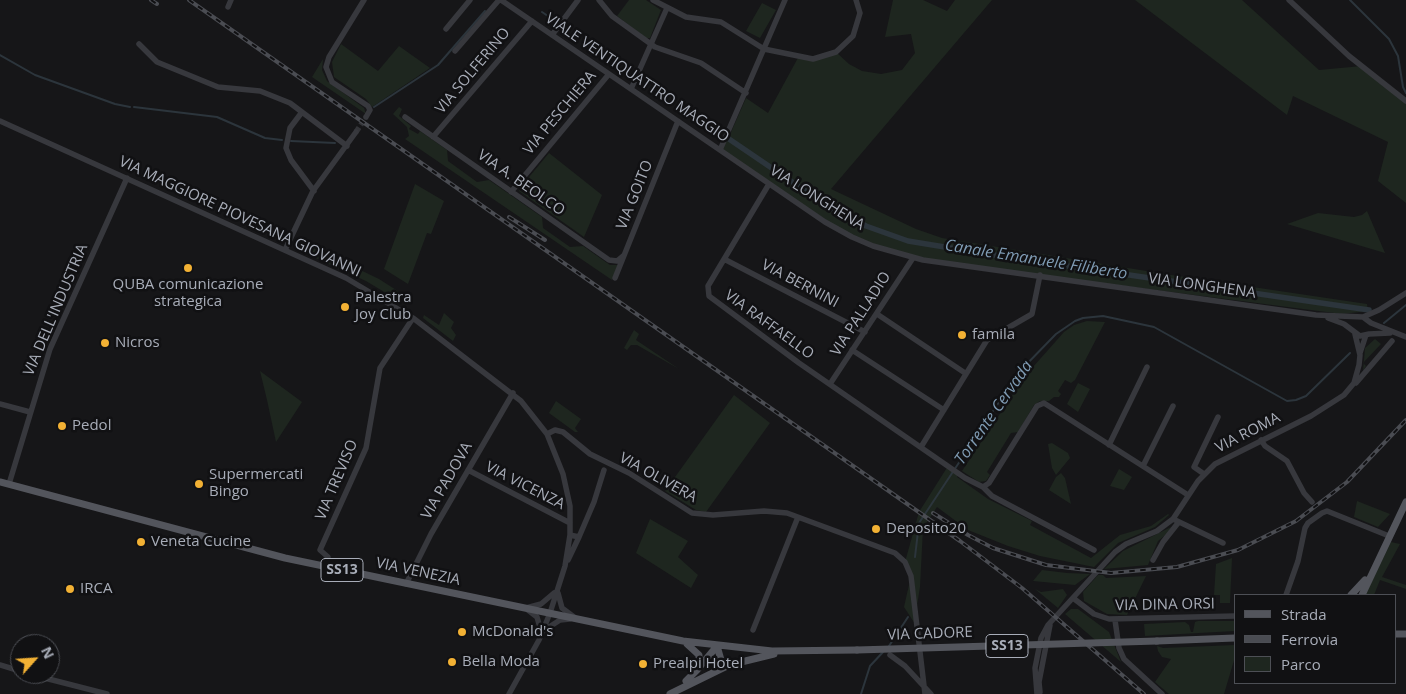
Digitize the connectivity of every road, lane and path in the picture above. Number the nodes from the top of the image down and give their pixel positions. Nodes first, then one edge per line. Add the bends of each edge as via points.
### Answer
1 (231, 0) edge
2 (364, 0) edge
3 (470, 0) edge
4 (500, 0) edge
5 (578, 0) edge
6 (598, 0) edge
7 (653, 0) edge
8 (785, 0) edge
9 (856, 0) edge
10 (1289, 0) edge
11 (228, 7) dead end
12 (667, 8) junction
13 (532, 21) junction
14 (446, 29) dead end
15 (552, 35) junction
16 (139, 44) dead end
17 (652, 45) junction
18 (764, 49) junction
19 (455, 51) dead end
20 (609, 74) junction
21 (631, 89) junction
22 (746, 93) junction
23 (1406, 101) edge
24 (302, 112) junction
25 (366, 117) dead end
26 (405, 117) dead end
27 (0, 121) edge
28 (678, 121) junction
29 (356, 132) tunnel mouth
30 (433, 137) junction
31 (346, 146) junction
32 (720, 150) junction
33 (749, 170) joint
34 (127, 178) junction
35 (769, 184) junction
36 (314, 190) junction
37 (511, 192) junction
38 (286, 250) junction
39 (623, 256) junction
40 (913, 258) junction
41 (724, 259) junction
42 (1040, 275) junction
43 (615, 278) dead end
44 (1406, 294) edge
45 (1379, 310) junction
46 (877, 314) junction
47 (1316, 315) junction
48 (413, 318) junction
49 (1360, 318) junction
50 (1370, 322) junction
51 (864, 332) junction
52 (1354, 332) junction
53 (1368, 334) junction
54 (1394, 334) junction
55 (1406, 337) edge
56 (1392, 341) dead end
57 (852, 350) junction
58 (1360, 355) junction
59 (1147, 367) dead end
60 (965, 373) junction
61 (830, 384) junction
62 (1352, 388) junction
63 (513, 393) junction
64 (0, 404) edge
65 (1173, 406) dead end
66 (944, 410) junction
67 (30, 412) junction
68 (1218, 417) dead end
69 (547, 434) junction
70 (1261, 440) junction
71 (1109, 445) junction
72 (921, 447) junction
73 (1143, 466) junction
74 (468, 470) junction
75 (604, 470) dead end
76 (1204, 474) junction
77 (0, 482) edge
78 (9, 484) junction
79 (983, 487) junction
80 (1188, 495) junction
81 (1312, 502) dead end
82 (1406, 502) edge
83 (798, 517) junction
84 (1176, 521) junction
85 (570, 523) junction
86 (570, 535) junction
87 (1389, 536) junction
88 (579, 537) junction
89 (1223, 543) dead end
90 (1094, 550) dead end
91 (1153, 560) dead end
92 (564, 566) junction
93 (326, 567) junction
94 (1372, 572) junction
95 (406, 584) junction
96 (558, 587) junction
97 (1286, 594) edge
98 (1352, 594) edge
99 (1362, 594) edge
100 (1073, 598) junction
101 (524, 608) junction
102 (550, 613) junction
103 (1234, 616) edge
104 (578, 620) junction
105 (1116, 620) junction
106 (753, 630) dead end
107 (542, 633) junction
108 (1234, 638) edge
109 (683, 641) junction
110 (717, 646) junction
111 (787, 651) junction
112 (890, 655) dead end
113 (698, 670) junction
114 (716, 670) junction
115 (60, 682) edge
116 (924, 691) edge
117 (107, 694) edge
118 (509, 694) edge
119 (670, 694) edge
120 (931, 694) edge
121 (1039, 694) edge
122 (1162, 694) edge

1 - 11 street
2 - 25 street via 326,67 332,82 368,106 370,110
3 - 14 street
4 - 13 street, VIALE VENTIQUATTRO MAGGIO
4 - 19 street
5 - 15 street
6 - 17 street via 612,16
7 - 12 street
8 - 18 street
9 - 18 street via 860,13 856,29 849,41 836,52 813,59
10 - 23 street via 1349,56
12 - 17 street
12 - 18 street via 692,19 721,22
13 - 15 street, VIALE VENTIQUATTRO MAGGIO
13 - 30 street, VIA SOLFERINO
15 - 20 street, VIALE VENTIQUATTRO MAGGIO
16 - 24 street via 157,62 218,87 270,94
17 - 21 street
17 - 22 street via 701,63
18 - 22 street
20 - 21 street, VIALE VENTIQUATTRO MAGGIO
20 - 37 street, VIA PESCHIERA
21 - 28 street, VIALE VENTIQUATTRO MAGGIO
22 - 32 street
24 - 31 street
24 - 36 street via 290,128 286,148
26 - 30 street, VIA A. BEOLCO
27 - 34 street, VIA MAGGIORE PIOVESANA GIOVANNI
28 - 32 street, VIALE VENTIQUATTRO MAGGIO
28 - 39 street, VIA GOITO
29 - 31 street
30 - 37 street, VIA A. BEOLCO
31 - 36 street
32 - 33 street, VIALE VENTIQUATTRO MAGGIO
33 - 35 street, VIA LONGHENA
34 - 38 street, VIA MAGGIORE PIOVESANA GIOVANNI
34 - 67 street, VIA DELL'INDUSTRIA via 50,348
35 - 40 street, VIA LONGHENA via 841,232 872,246
35 - 41 street, VIA RAFFAELLO
36 - 38 street
37 - 39 street, VIA A. BEOLCO via 609,260 617,261
38 - 48 street, VIA MAGGIORE PIOVESANA GIOVANNI via 346,278
39 - 43 street, VIA GOITO
40 - 42 street, VIA LONGHENA
40 - 46 street, VIA PALLADIO
41 - 51 street, VIA BERNINI
41 - 61 street, VIA RAFFAELLO via 708,286 712,299
42 - 47 street, VIA LONGHENA
42 - 60 street via 1032,314 987,340
44 - 45 street
45 - 49 street
45 - 50 street
46 - 51 street, VIA PALLADIO
46 - 60 street
47 - 49 street, VIA LONGHENA
47 - 52 street, VIA LONGHENA via 1341,322
48 - 63 street, VIA MAGGIORE PIOVESANA GIOVANNI
48 - 93 street, VIA TREVISO via 380,368 366,448 320,550 328,557
49 - 50 street, VIA LONGHENA
49 - 52 street via 1353,323
50 - 53 street
50 - 54 street, VIA LONGHENA
51 - 57 street, VIA PALLADIO
52 - 53 street, VIA LONGHENA via 1360,336
52 - 58 street
53 - 54 street, VIA LONGHENA
53 - 58 street
54 - 55 street, VIA LONGHENA
56 - 62 street, VIA ROMA
57 - 61 street, VIA PALLADIO
57 - 66 street
58 - 62 street
59 - 71 street
60 - 66 street
61 - 72 street, VIA RAFFAELLO
62 - 70 street, VIA ROMA via 1327,407
63 - 69 street, VIA MAGGIORE PIOVESANA GIOVANNI
63 - 74 street, VIA PADOVA
64 - 67 street
65 - 73 street
66 - 72 street
67 - 78 street, VIA DELL'INDUSTRIA
68 - 76 street via 1194,467
69 - 83 street, VIA OLIVERA via 555,430 563,432 590,454 692,513 713,515 764,510
69 - 85 street, VIA MAGGIORE PIOVESANA GIOVANNI via 568,490
70 - 76 street, VIA ROMA via 1226,457
70 - 81 street via 1286,461
71 - 73 street
71 - 79 street via 1042,403 1037,406 989,483
72 - 79 street, VIA RAFFAELLO
73 - 80 street
74 - 85 street, VIA VICENZA
74 - 95 street, VIA PADOVA
75 - 88 street
76 - 80 street, VIA ROMA
77 - 78 main road, VIA VENEZIA
78 - 93 main road, VIA VENEZIA / SS13
79 - 90 street, VIA RAFFAELLO via 992,496
80 - 84 street, VIA ROMA
82 - 87 main road
83 - 106 street
83 - 116 street, VIA OLIVERA via 891,550 906,562 911,576
84 - 89 street
84 - 91 street, VIA ROMA
84 - 100 street, VIA ROMA via 1117,550
85 - 86 street, VIA MAGGIORE PIOVESANA GIOVANNI
86 - 88 street
86 - 92 street, VIA MAGGIORE PIOVESANA GIOVANNI
87 - 94 main road
87 - 97 street via 1327,511 1322,513 1305,528
88 - 92 street
92 - 96 street
93 - 95 main road, VIA VENEZIA / SS13
94 - 98 main road
94 - 99 main road
95 - 101 main road, VIA VENEZIA / SS13
96 - 101 street via 548,600
96 - 102 street
96 - 104 street via 562,608
100 - 105 street, VIA DINA ORSI via 1098,616
100 - 121 street, VIA ROMA via 1052,621 1047,634
101 - 102 main road, VIA VENEZIA / SS13
101 - 107 street via 537,617
102 - 104 main road, VIA VENEZIA / SS13
102 - 107 street
103 - 105 street, VIA DINA ORSI
104 - 107 street via 560,620
104 - 109 main road, VIA VENEZIA / SS13
105 - 122 street via 1119,648 1124,659
107 - 118 street
108 - 111 main road, VIA CADORE / SS13, bridge
109 - 110 main road, VIA VENEZIA / SS13
109 - 113 main road via 699,655
110 - 111 main road, VIA CADORE / SS13
110 - 113 main road
110 - 114 main road via 721,660
111 - 114 main road via 743,660
112 - 116 street via 905,666
113 - 119 main road
114 - 119 main road
115 - 117 street
116 - 120 street

